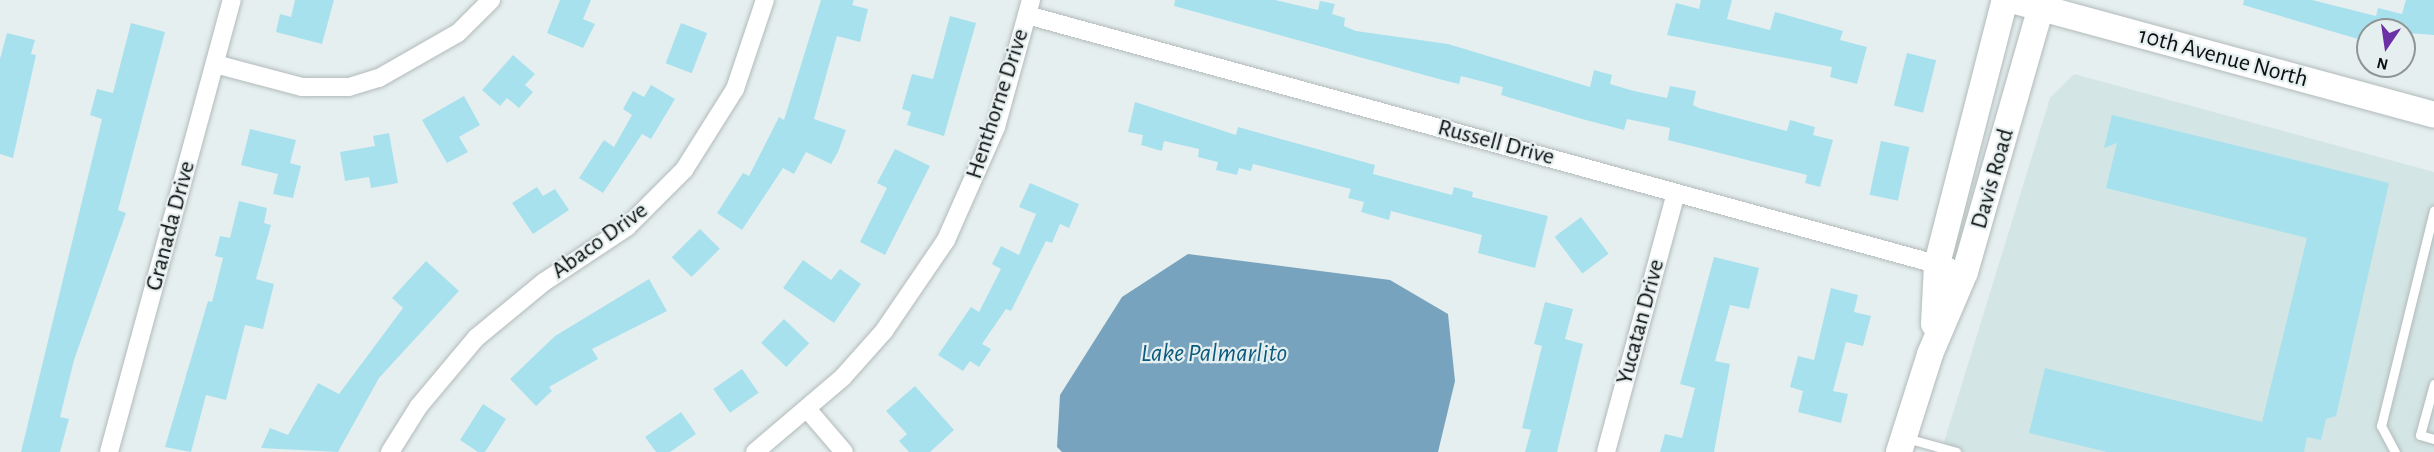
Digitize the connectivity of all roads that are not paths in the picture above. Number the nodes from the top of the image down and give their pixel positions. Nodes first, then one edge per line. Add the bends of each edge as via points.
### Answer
1 (232, 0) edge
2 (491, 0) edge
3 (765, 0) edge
4 (2005, 0) edge
5 (2013, 0) edge
6 (2042, 4) edge
7 (1029, 7) edge
8 (215, 64) junction
9 (2434, 115) edge
10 (1676, 193) junction
11 (2434, 210) edge
12 (2431, 233) edge
13 (1937, 264) junction
14 (1965, 272) junction
15 (1930, 354) junction
16 (2434, 384) edge
17 (808, 410) junction
18 (2434, 439) edge
19 (1902, 445) edge
20 (109, 452) edge
21 (390, 452) edge
22 (755, 452) edge
23 (844, 452) edge
24 (1606, 452) edge
25 (1956, 452) edge
26 (2395, 452) edge

1 - 8 street, Granada Drive
2 - 8 street via 458,33 379,78 349,87 302,87
3 - 21 street, Abaco Drive via 735,89 684,170 627,227 544,282 476,338 418,406
4 - 13 street, Davis Road
5 - 6 street, 10th Avenue North
6 - 9 street, 10th Avenue North
6 - 14 street, Davis Road
7 - 10 street, Russell Drive
7 - 17 street, Henthorne Drive via 996,127 946,240 884,331
8 - 20 street, Granada Drive
10 - 13 street, Russell Drive
10 - 24 street, Yucatan Drive
11 - 12 lane
12 - 26 lane via 2381,426
13 - 14 street, Russell Drive
13 - 15 street, Davis Road
14 - 15 street, Davis Road
15 - 19 street, Davis Road
16 - 18 lane via 2420,435
17 - 22 street, Henthorne Drive
17 - 23 street
19 - 25 lane

